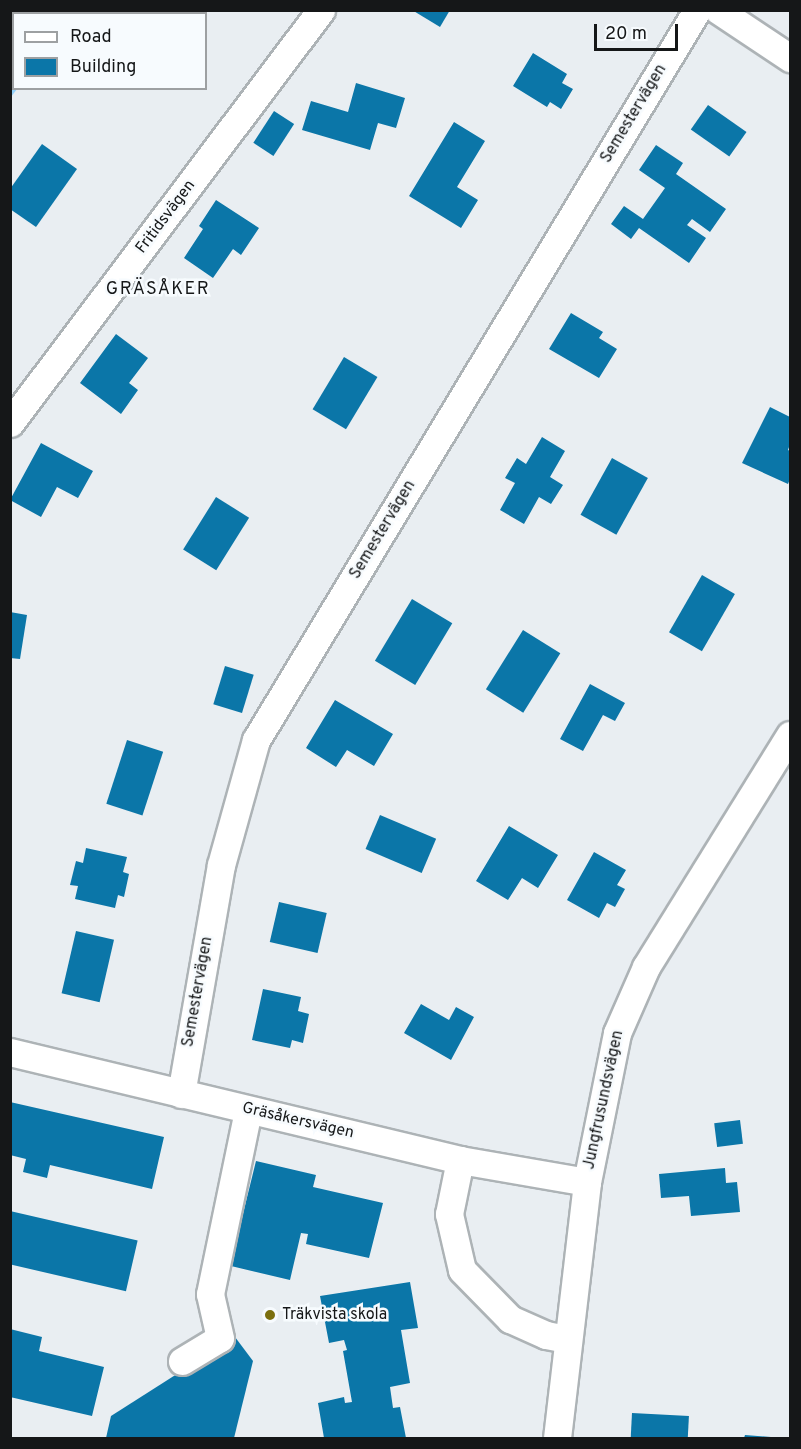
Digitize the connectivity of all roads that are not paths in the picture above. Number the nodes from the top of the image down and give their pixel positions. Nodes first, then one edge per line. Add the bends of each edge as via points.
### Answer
1 (321, 10) edge
2 (697, 10) edge
3 (718, 10) edge
4 (790, 58) edge
5 (10, 423) edge
6 (790, 735) edge
7 (10, 1052) edge
8 (180, 1094) junction
9 (248, 1110) junction
10 (460, 1160) junction
11 (586, 1182) junction
12 (567, 1339) junction
13 (182, 1361) dead end
14 (556, 1438) edge

1 - 5 street, Fritidsvägen
2 - 8 street, Semestervägen via 256,740 221,865
3 - 4 street
6 - 11 street, Jungfrusundsvägen via 646,967 617,1033
7 - 8 street, Gräsåkersvägen
8 - 9 street, Gräsåkersvägen
9 - 10 street, Gräsåkersvägen
9 - 13 street via 210,1294 220,1338
10 - 11 street, Gräsåkersvägen
10 - 12 street via 449,1214 462,1270 510,1319 546,1335
11 - 12 street, Jungfrusundsvägen
12 - 14 street, Jungfrusundsvägen

